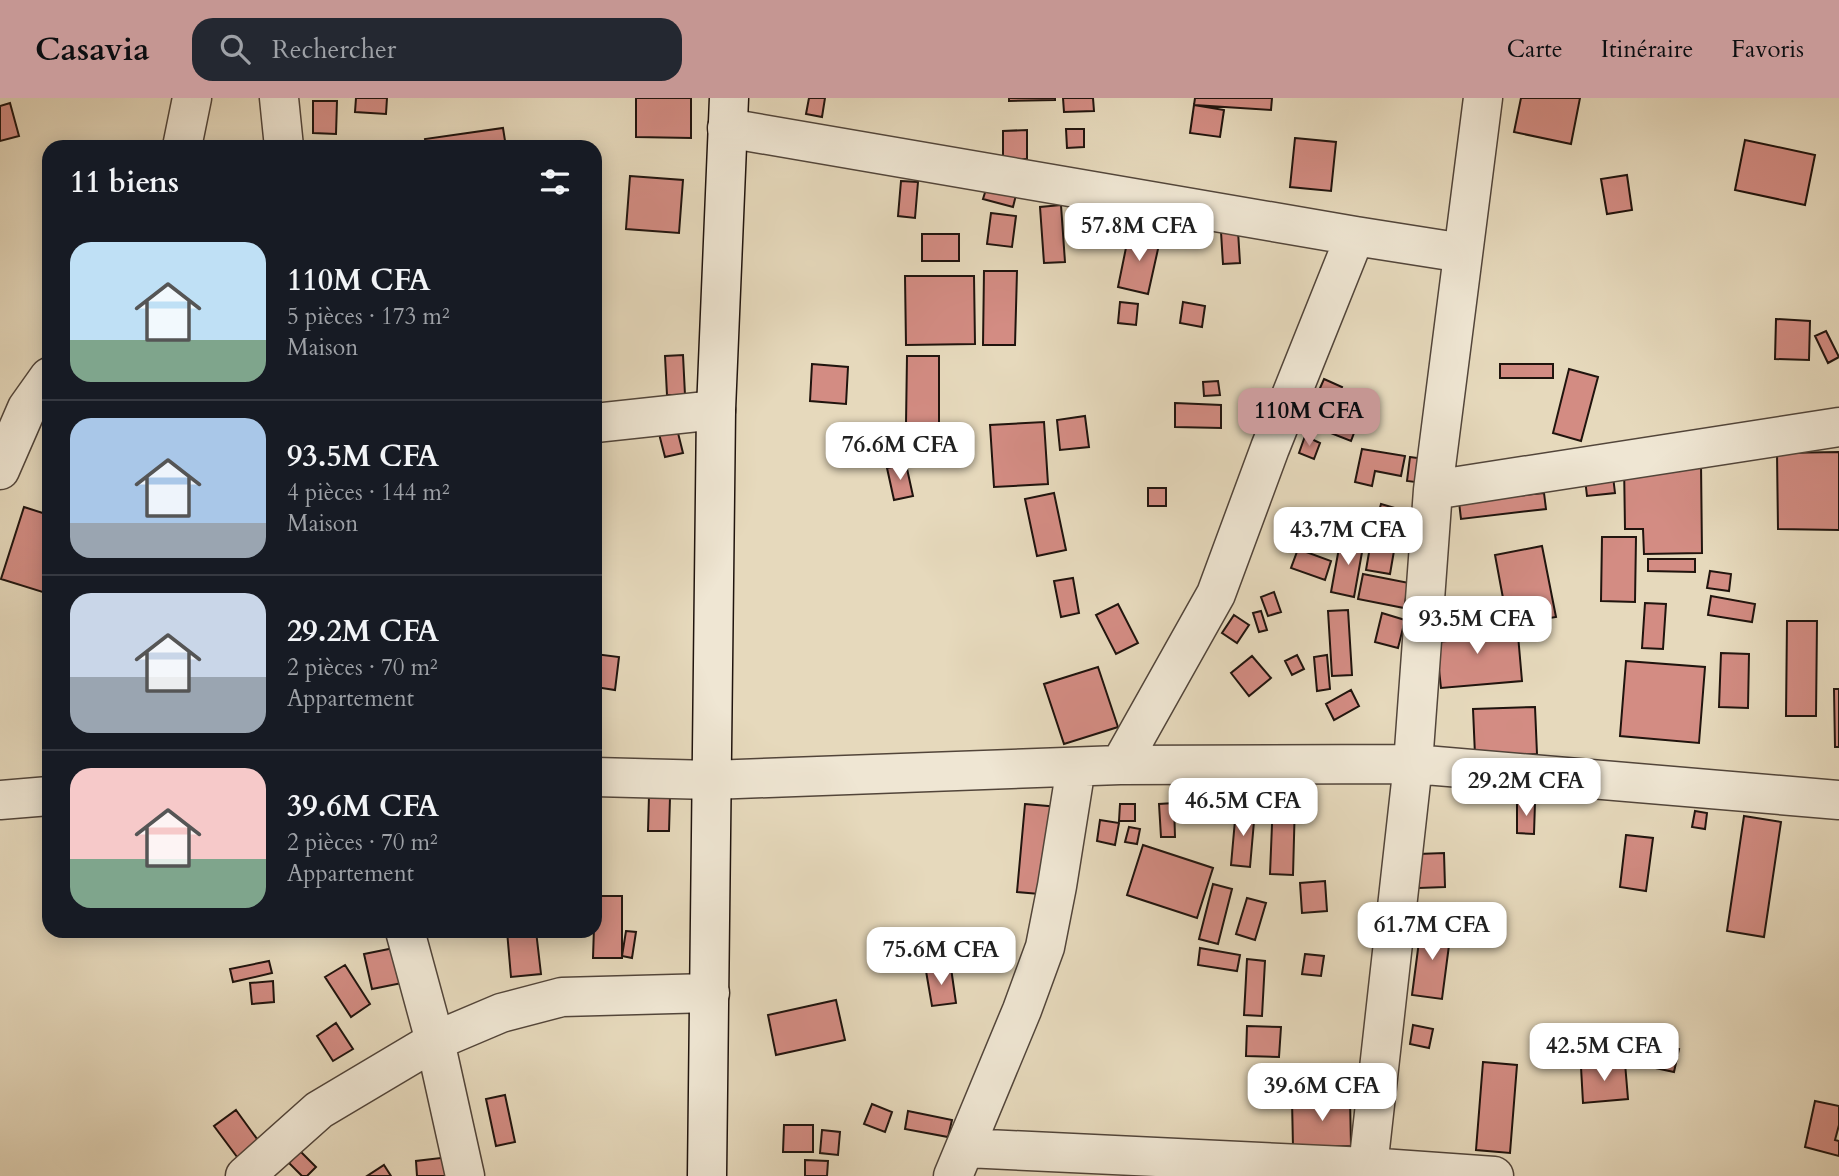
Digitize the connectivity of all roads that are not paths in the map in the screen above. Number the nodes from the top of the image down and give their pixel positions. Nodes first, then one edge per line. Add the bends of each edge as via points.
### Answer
1 (192, 98) edge
2 (279, 98) edge
3 (1483, 98) edge
4 (728, 113) edge
5 (183, 140) edge
6 (283, 140) edge
7 (1354, 236) junction
8 (1463, 253) junction
9 (42, 387) edge
10 (716, 410) junction
11 (602, 422) edge
12 (1839, 427) edge
13 (0, 470) edge
14 (1433, 490) junction
15 (1413, 764) junction
16 (1120, 765) junction
17 (1076, 766) junction
18 (602, 777) edge
19 (711, 780) junction
20 (42, 797) edge
21 (0, 800) edge
22 (1839, 800) edge
23 (407, 938) edge
24 (710, 993) junction
25 (436, 1041) junction
26 (960, 1162) edge
27 (1367, 1171) edge
28 (246, 1176) edge
29 (465, 1176) edge
30 (707, 1176) edge
31 (1494, 1176) edge

1 - 5 street
2 - 6 street
3 - 8 street
4 - 7 street via 1140,198
4 - 10 street
7 - 8 street
7 - 16 street via 1216,594
8 - 14 street
9 - 13 street via 27,408
10 - 11 street
10 - 19 street
12 - 14 street
14 - 15 street
15 - 16 street
15 - 22 street
15 - 27 street
16 - 17 street
17 - 19 street
17 - 26 street via 1045,947
18 - 19 street
19 - 24 street
20 - 21 street
23 - 25 street
24 - 25 street via 562,997 501,1013
24 - 30 street
25 - 28 street via 319,1110
25 - 29 street
26 - 27 street
27 - 31 street

